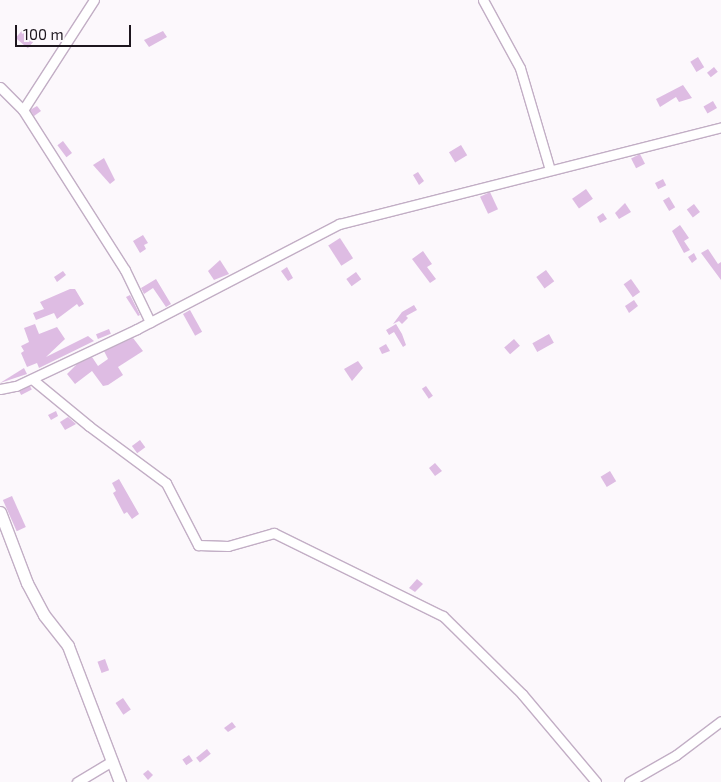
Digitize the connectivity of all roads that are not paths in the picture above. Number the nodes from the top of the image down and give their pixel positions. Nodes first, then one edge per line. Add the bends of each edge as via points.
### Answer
1 (94, 0) edge
2 (483, 0) edge
3 (0, 87) edge
4 (23, 110) junction
5 (721, 127) edge
6 (550, 170) junction
7 (150, 322) junction
8 (32, 379) junction
9 (0, 390) edge
10 (0, 512) edge
11 (721, 721) edge
12 (112, 761) junction
13 (77, 782) edge
14 (120, 782) edge
15 (596, 782) edge
16 (629, 782) edge

1 - 4 street
2 - 6 street via 520,68
3 - 4 street
4 - 7 street via 126,270
5 - 6 street
6 - 7 street via 340,224
7 - 8 street
8 - 9 street
8 - 15 street via 166,484 198,545 228,546 274,533 443,616 522,694
10 - 12 street via 27,583 44,615 68,646
11 - 16 street via 676,755
12 - 13 street
12 - 14 street

